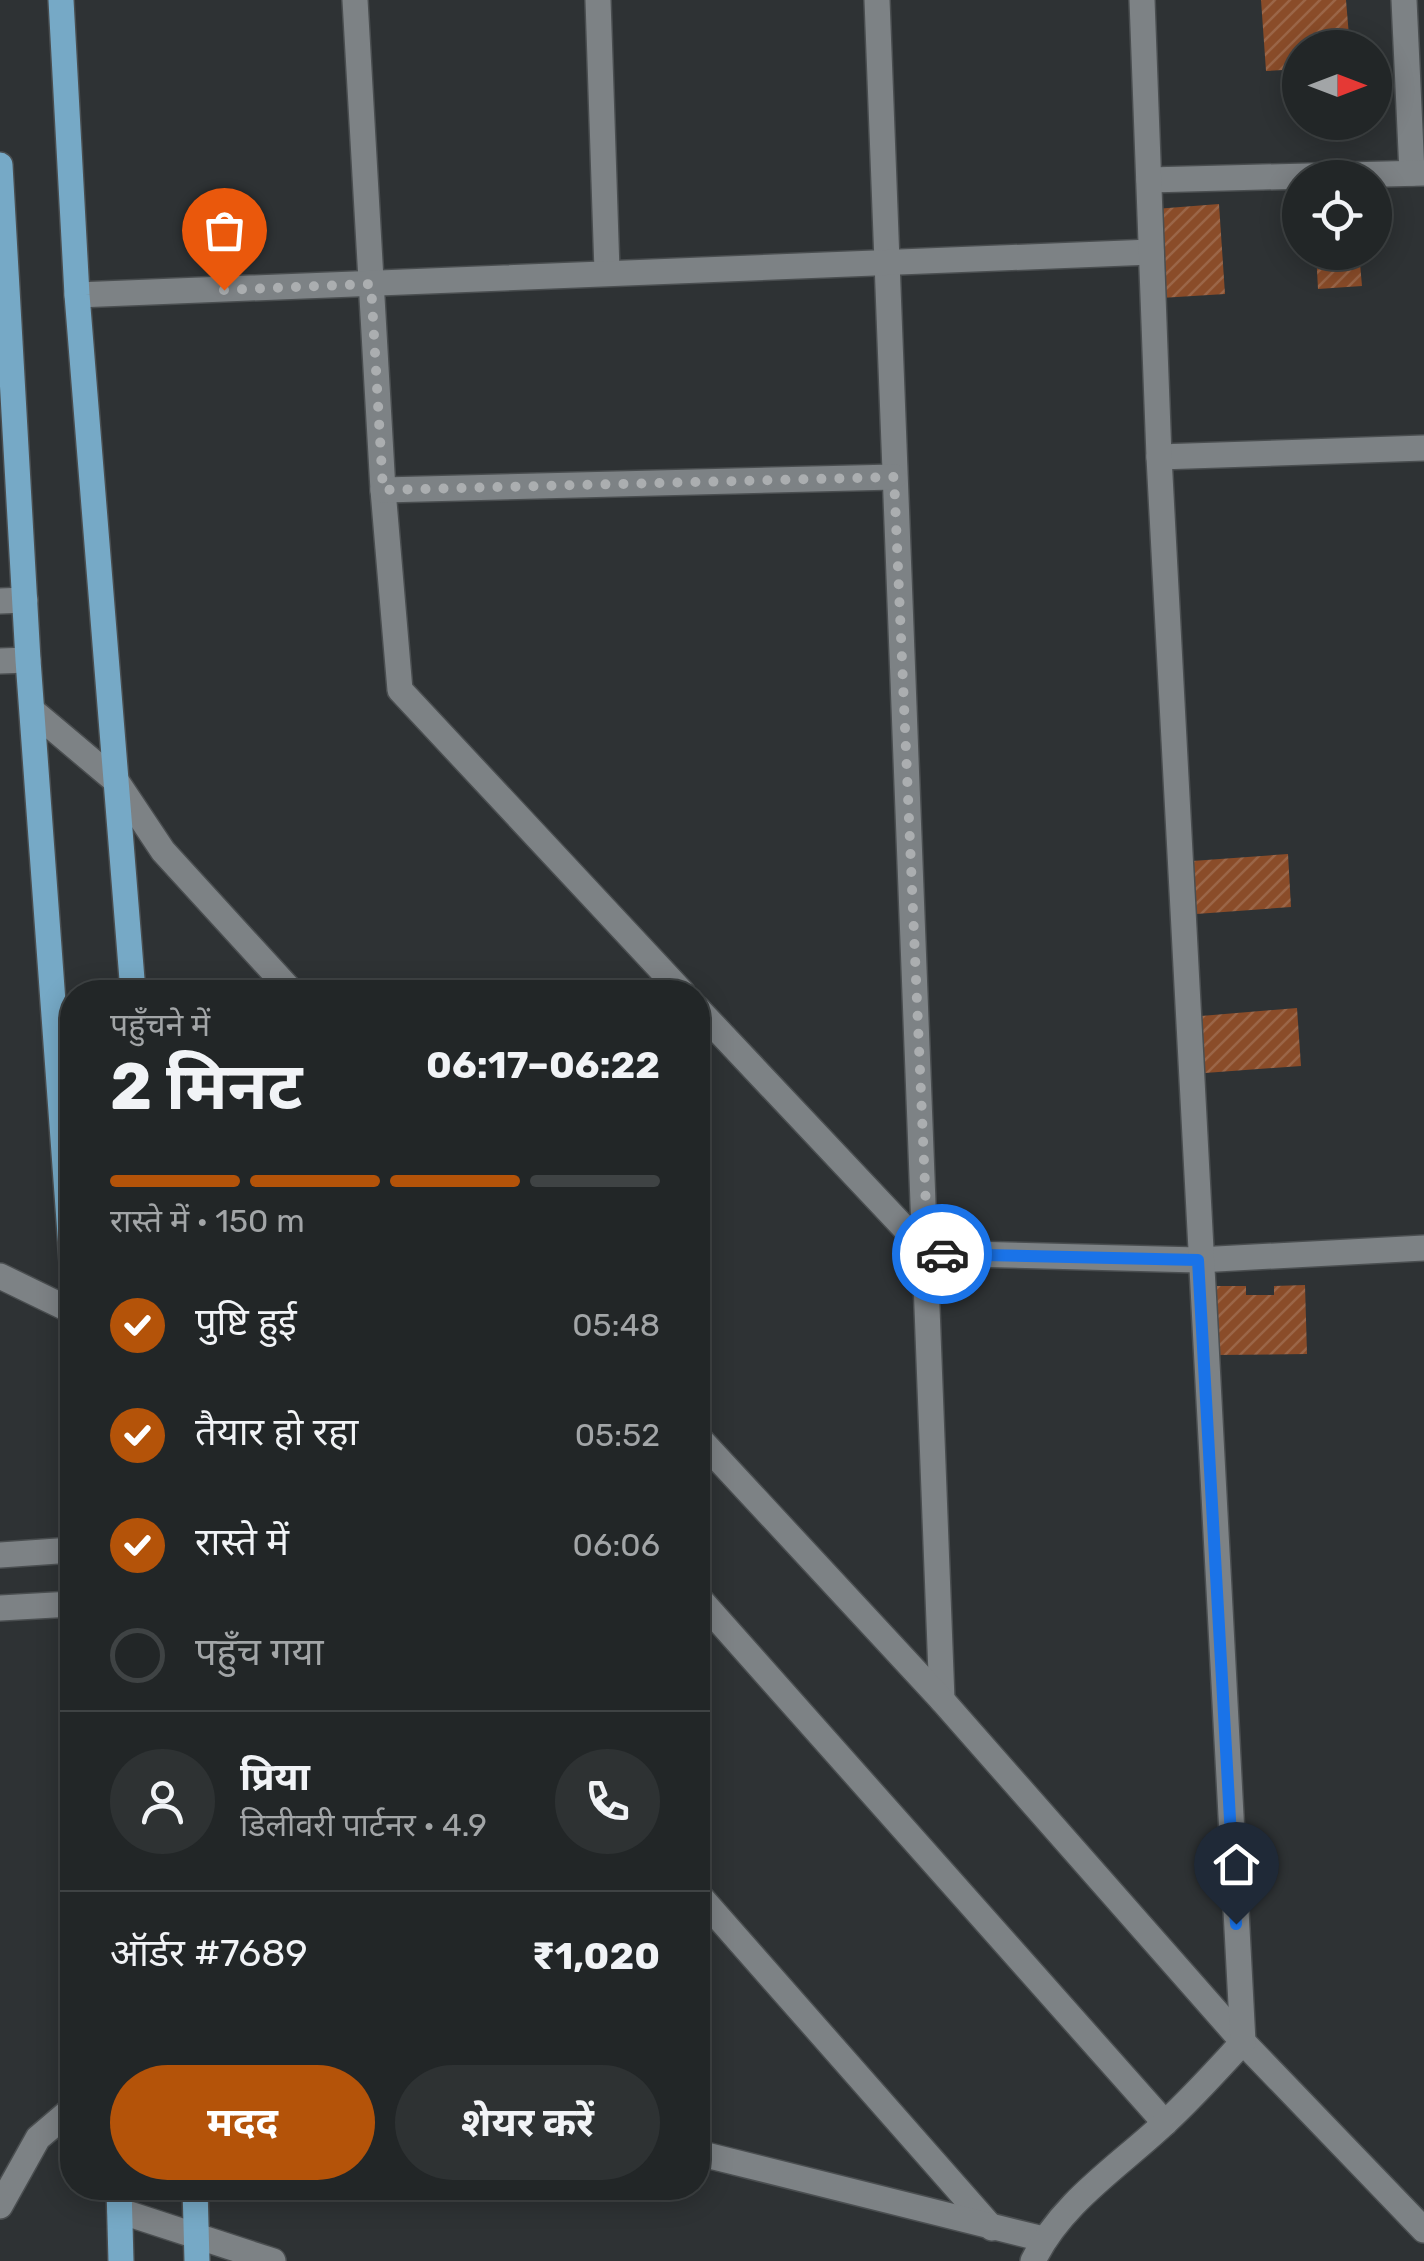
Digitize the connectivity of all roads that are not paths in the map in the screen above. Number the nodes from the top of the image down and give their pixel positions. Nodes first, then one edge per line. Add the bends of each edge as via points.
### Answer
1 (62, 0) edge
2 (355, 0) edge
3 (598, 0) edge
4 (876, 0) edge
5 (1142, 0) edge
6 (1404, 0) edge
7 (0, 165) edge
8 (1418, 173) edge
9 (1149, 180) junction
10 (1151, 252) junction
11 (890, 260) junction
12 (607, 272) junction
13 (371, 284) junction
14 (76, 294) junction
15 (1424, 448) edge
16 (1158, 457) junction
17 (894, 477) junction
18 (383, 490) junction
19 (12, 600) edge
20 (28, 660) junction
21 (0, 661) edge
22 (34, 712) junction
23 (117, 782) junction
24 (132, 980) edge
25 (281, 980) edge
26 (671, 980) edge
27 (710, 1022) edge
28 (60, 1088) edge
29 (1424, 1248) edge
30 (928, 1253) junction
31 (1198, 1260) junction
32 (0, 1276) edge
33 (60, 1304) edge
34 (710, 1450) edge
35 (60, 1551) edge
36 (0, 1555) edge
37 (60, 1605) edge
38 (0, 1608) edge
39 (710, 1611) edge
40 (942, 1700) junction
41 (710, 1908) edge
42 (1243, 2042) junction
43 (60, 2119) edge
44 (1165, 2123) junction
45 (710, 2156) edge
46 (120, 2200) edge
47 (122, 2200) edge
48 (195, 2200) edge
49 (0, 2206) edge
50 (992, 2228) junction
51 (1424, 2230) edge
52 (197, 2234) junction
53 (1038, 2250) edge
54 (121, 2261) edge
55 (196, 2261) edge
56 (272, 2261) edge

1 - 14 main road
2 - 13 street
3 - 12 street
4 - 11 street
5 - 9 street
6 - 8 street
7 - 19 main road
8 - 9 street
9 - 10 street
10 - 11 street
10 - 16 street
11 - 12 street
11 - 17 street
12 - 13 street
13 - 14 street
13 - 18 street
14 - 23 main road
15 - 16 street
16 - 31 street
17 - 18 street
17 - 30 street
18 - 26 street via 400,690
19 - 20 main road
20 - 21 street
20 - 22 main road
22 - 23 street
22 - 28 main road
23 - 24 main road
23 - 25 street via 163,851
27 - 30 street
29 - 31 street
30 - 31 street
30 - 40 street
31 - 42 street
32 - 33 street
34 - 40 street
35 - 36 street
37 - 38 street
39 - 44 street
40 - 42 street
41 - 50 street
42 - 44 street
42 - 51 street
43 - 49 street via 38,2138
44 - 53 street via 1099,2179
45 - 50 street
46 - 54 main road
47 - 52 street
48 - 52 main road
50 - 53 street
52 - 55 main road
52 - 56 street

